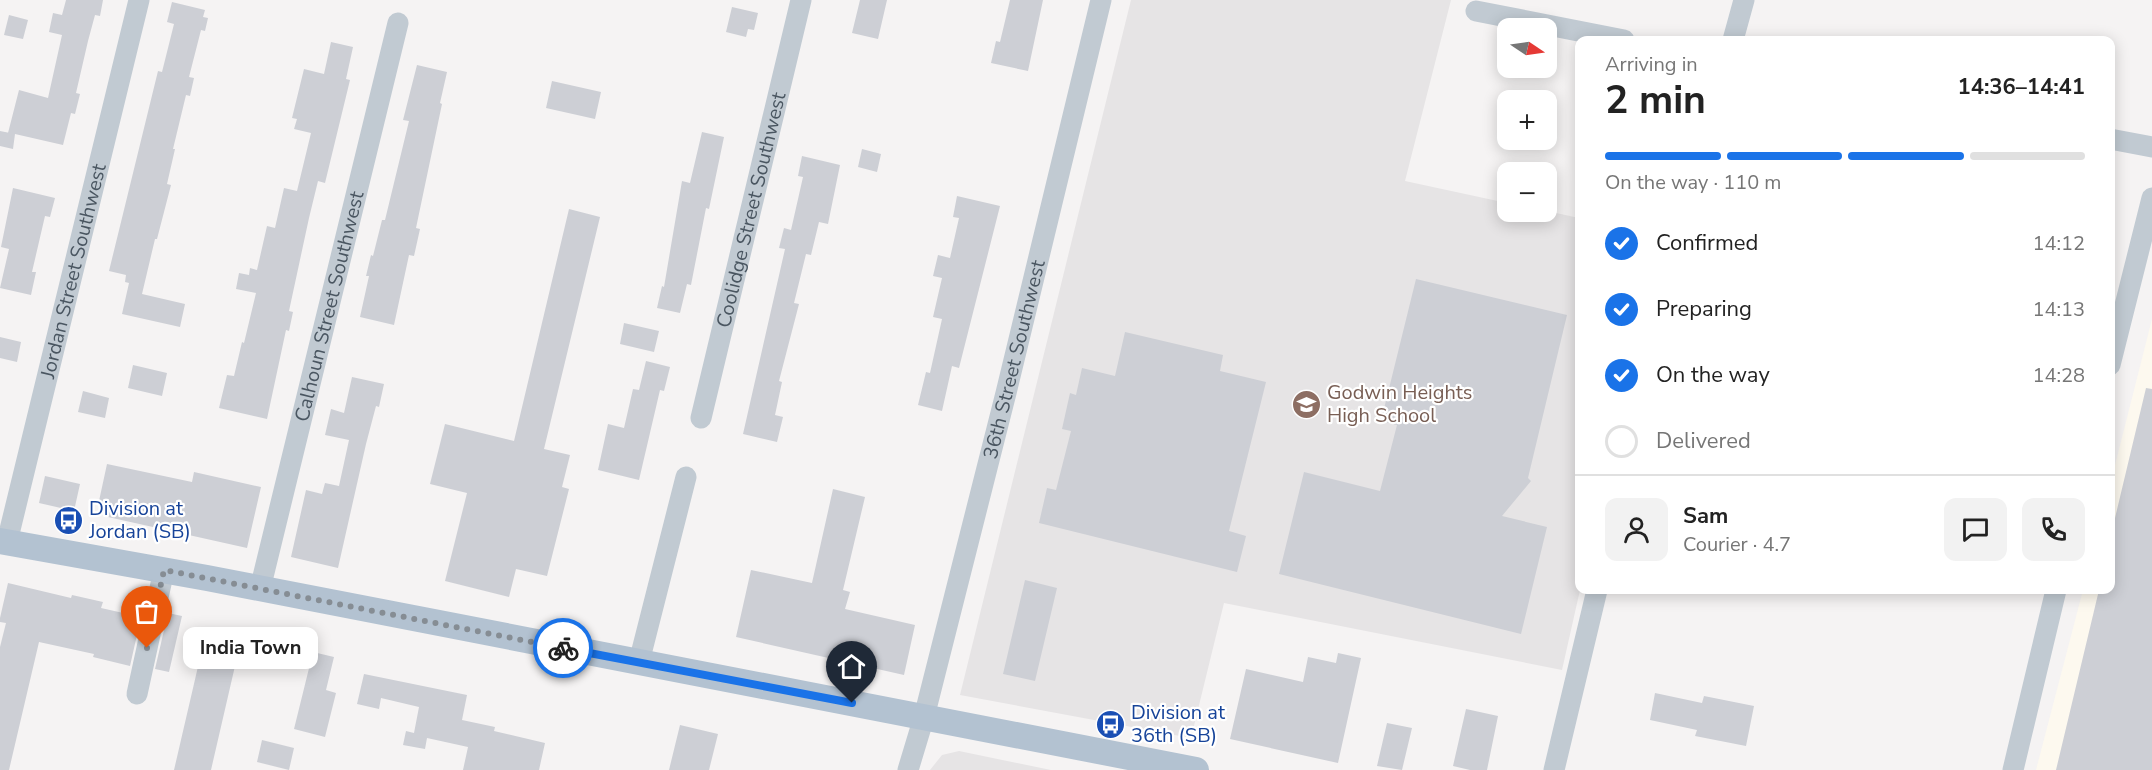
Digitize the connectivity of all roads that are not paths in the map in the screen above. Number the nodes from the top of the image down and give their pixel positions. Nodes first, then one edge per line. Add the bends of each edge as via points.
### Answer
1 (139, 0) edge
2 (801, 0) edge
3 (1101, 0) edge
4 (1744, 0) edge
5 (1476, 12) dead end
6 (398, 23) dead end
7 (1603, 36) edge
8 (1734, 36) edge
9 (2115, 140) edge
10 (2152, 147) edge
11 (2152, 198) edge
12 (2115, 345) edge
13 (701, 418) dead end
14 (686, 477) dead end
15 (4, 542) edge
16 (164, 570) junction
17 (260, 589) junction
18 (1596, 594) edge
19 (2055, 594) edge
20 (639, 662) junction
21 (137, 694) dead end
22 (924, 717) junction
23 (1189, 769) edge
24 (908, 770) edge
25 (1554, 770) edge
26 (2013, 770) edge

1 - 15 street, Jordan Street Southwest
2 - 13 street, Coolidge Street Southwest
3 - 22 street, 36th Street Southwest
4 - 8 street
5 - 7 street
6 - 17 street, Calhoun Street Southwest
9 - 10 street
11 - 12 street
14 - 20 street
15 - 16 main road
16 - 17 main road
16 - 21 street
17 - 20 main road
18 - 25 street
19 - 26 street
20 - 22 main road
22 - 23 main road
22 - 24 street, 36th Street Southwest

